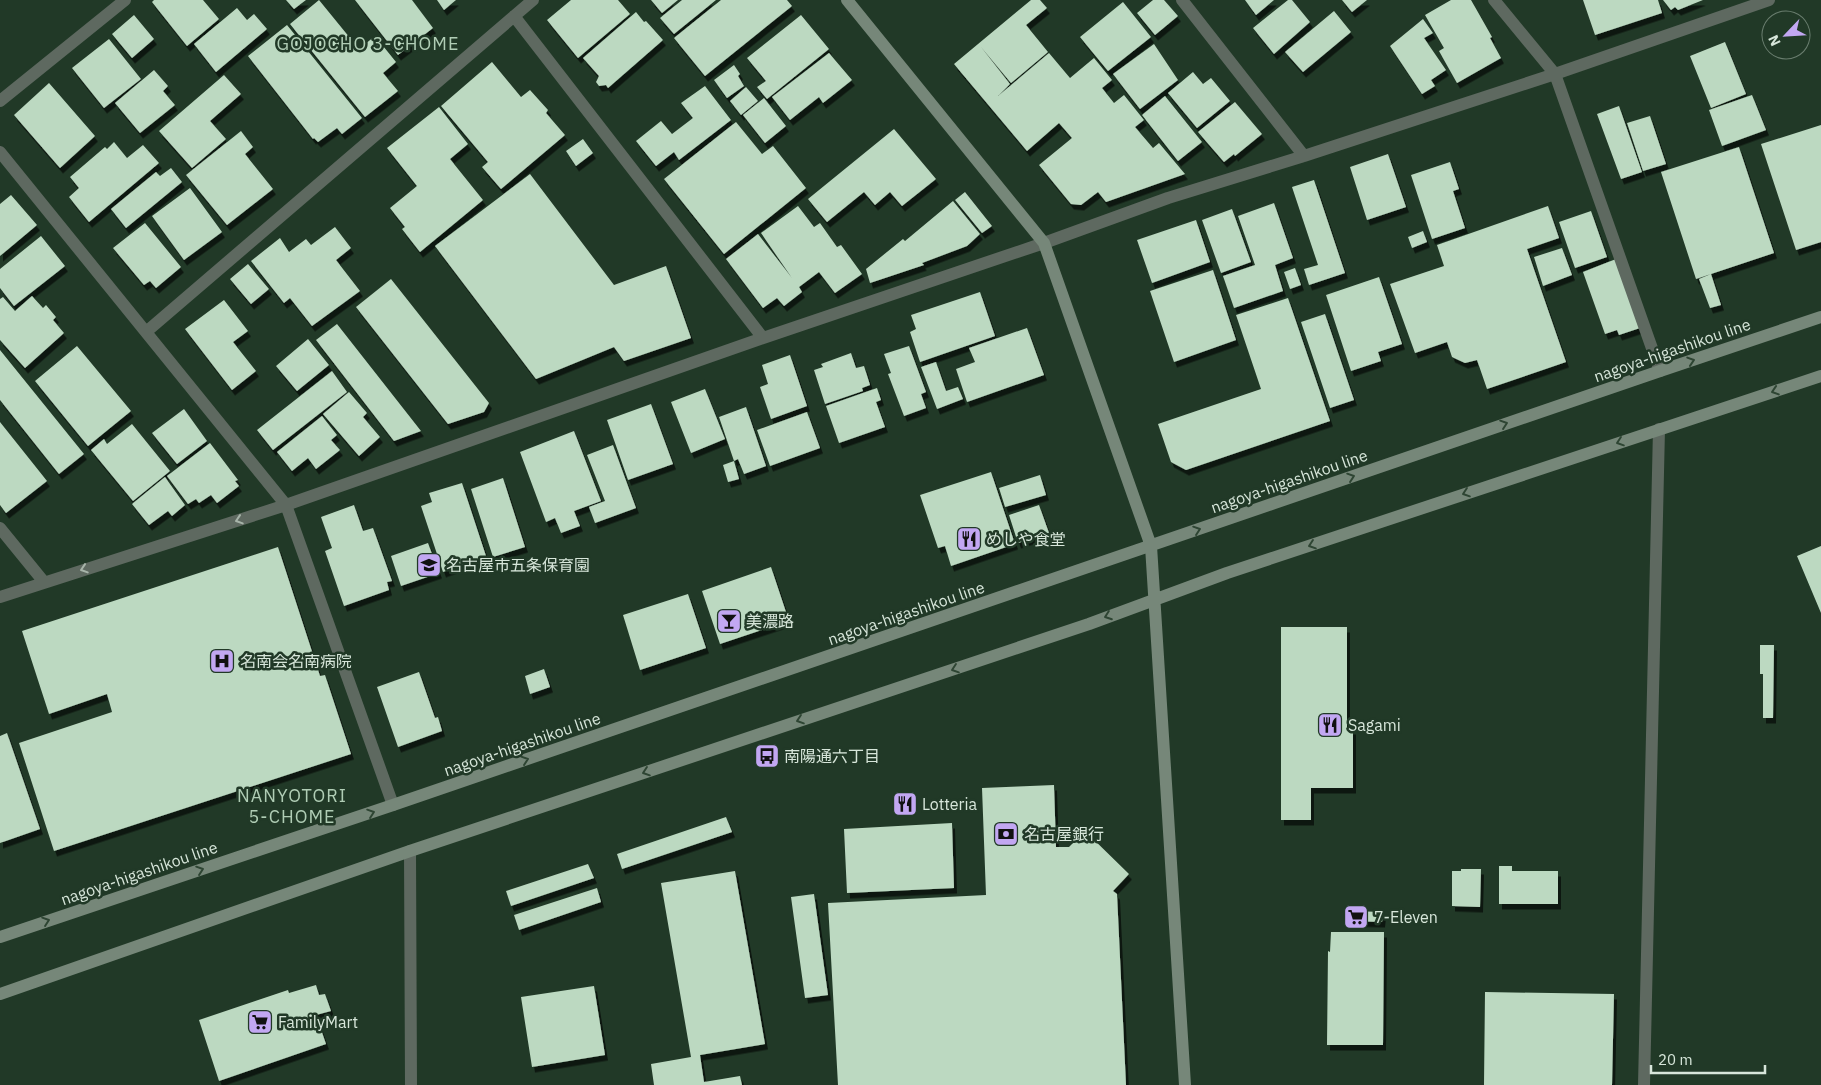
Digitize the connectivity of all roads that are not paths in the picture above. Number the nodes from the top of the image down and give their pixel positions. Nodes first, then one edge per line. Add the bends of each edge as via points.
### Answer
1 (124, 0) edge
2 (533, 0) edge
3 (847, 0) edge
4 (1182, 0) edge
5 (1494, 0) edge
6 (1769, 0) edge
7 (514, 16) junction
8 (1555, 74) junction
9 (0, 101) edge
10 (0, 152) edge
11 (1304, 156) junction
12 (1044, 243) junction
13 (1821, 317) edge
14 (146, 332) junction
15 (763, 338) junction
16 (1660, 371) junction
17 (1821, 376) edge
18 (1659, 429) junction
19 (286, 506) junction
20 (0, 528) edge
21 (1151, 546) junction
22 (44, 582) junction
23 (0, 597) edge
24 (1154, 600) junction
25 (393, 805) junction
26 (410, 851) junction
27 (0, 937) edge
28 (0, 994) edge
29 (411, 1085) edge
30 (1185, 1085) edge
31 (1644, 1085) edge

1 - 9 street
2 - 7 street
3 - 12 main road
4 - 11 street
5 - 8 street
6 - 8 street
7 - 14 street
7 - 15 street
8 - 11 street
8 - 16 street
10 - 14 street
11 - 12 street via 1168,198
12 - 15 street
12 - 21 main road
16 -> 13 main road, nagoya-higashikou line
14 - 19 street
15 - 19 street
21 -> 16 main road, nagoya-higashikou line
17 -> 18 main road
18 -> 24 main road
18 - 31 street
19 -> 22 street
19 - 25 street
20 - 22 street
21 - 24 main road
25 -> 21 main road, nagoya-higashikou line
22 - 23 street
24 -> 26 main road
24 - 30 main road
27 -> 25 main road, nagoya-higashikou line
26 - 28 main road
26 - 29 street

